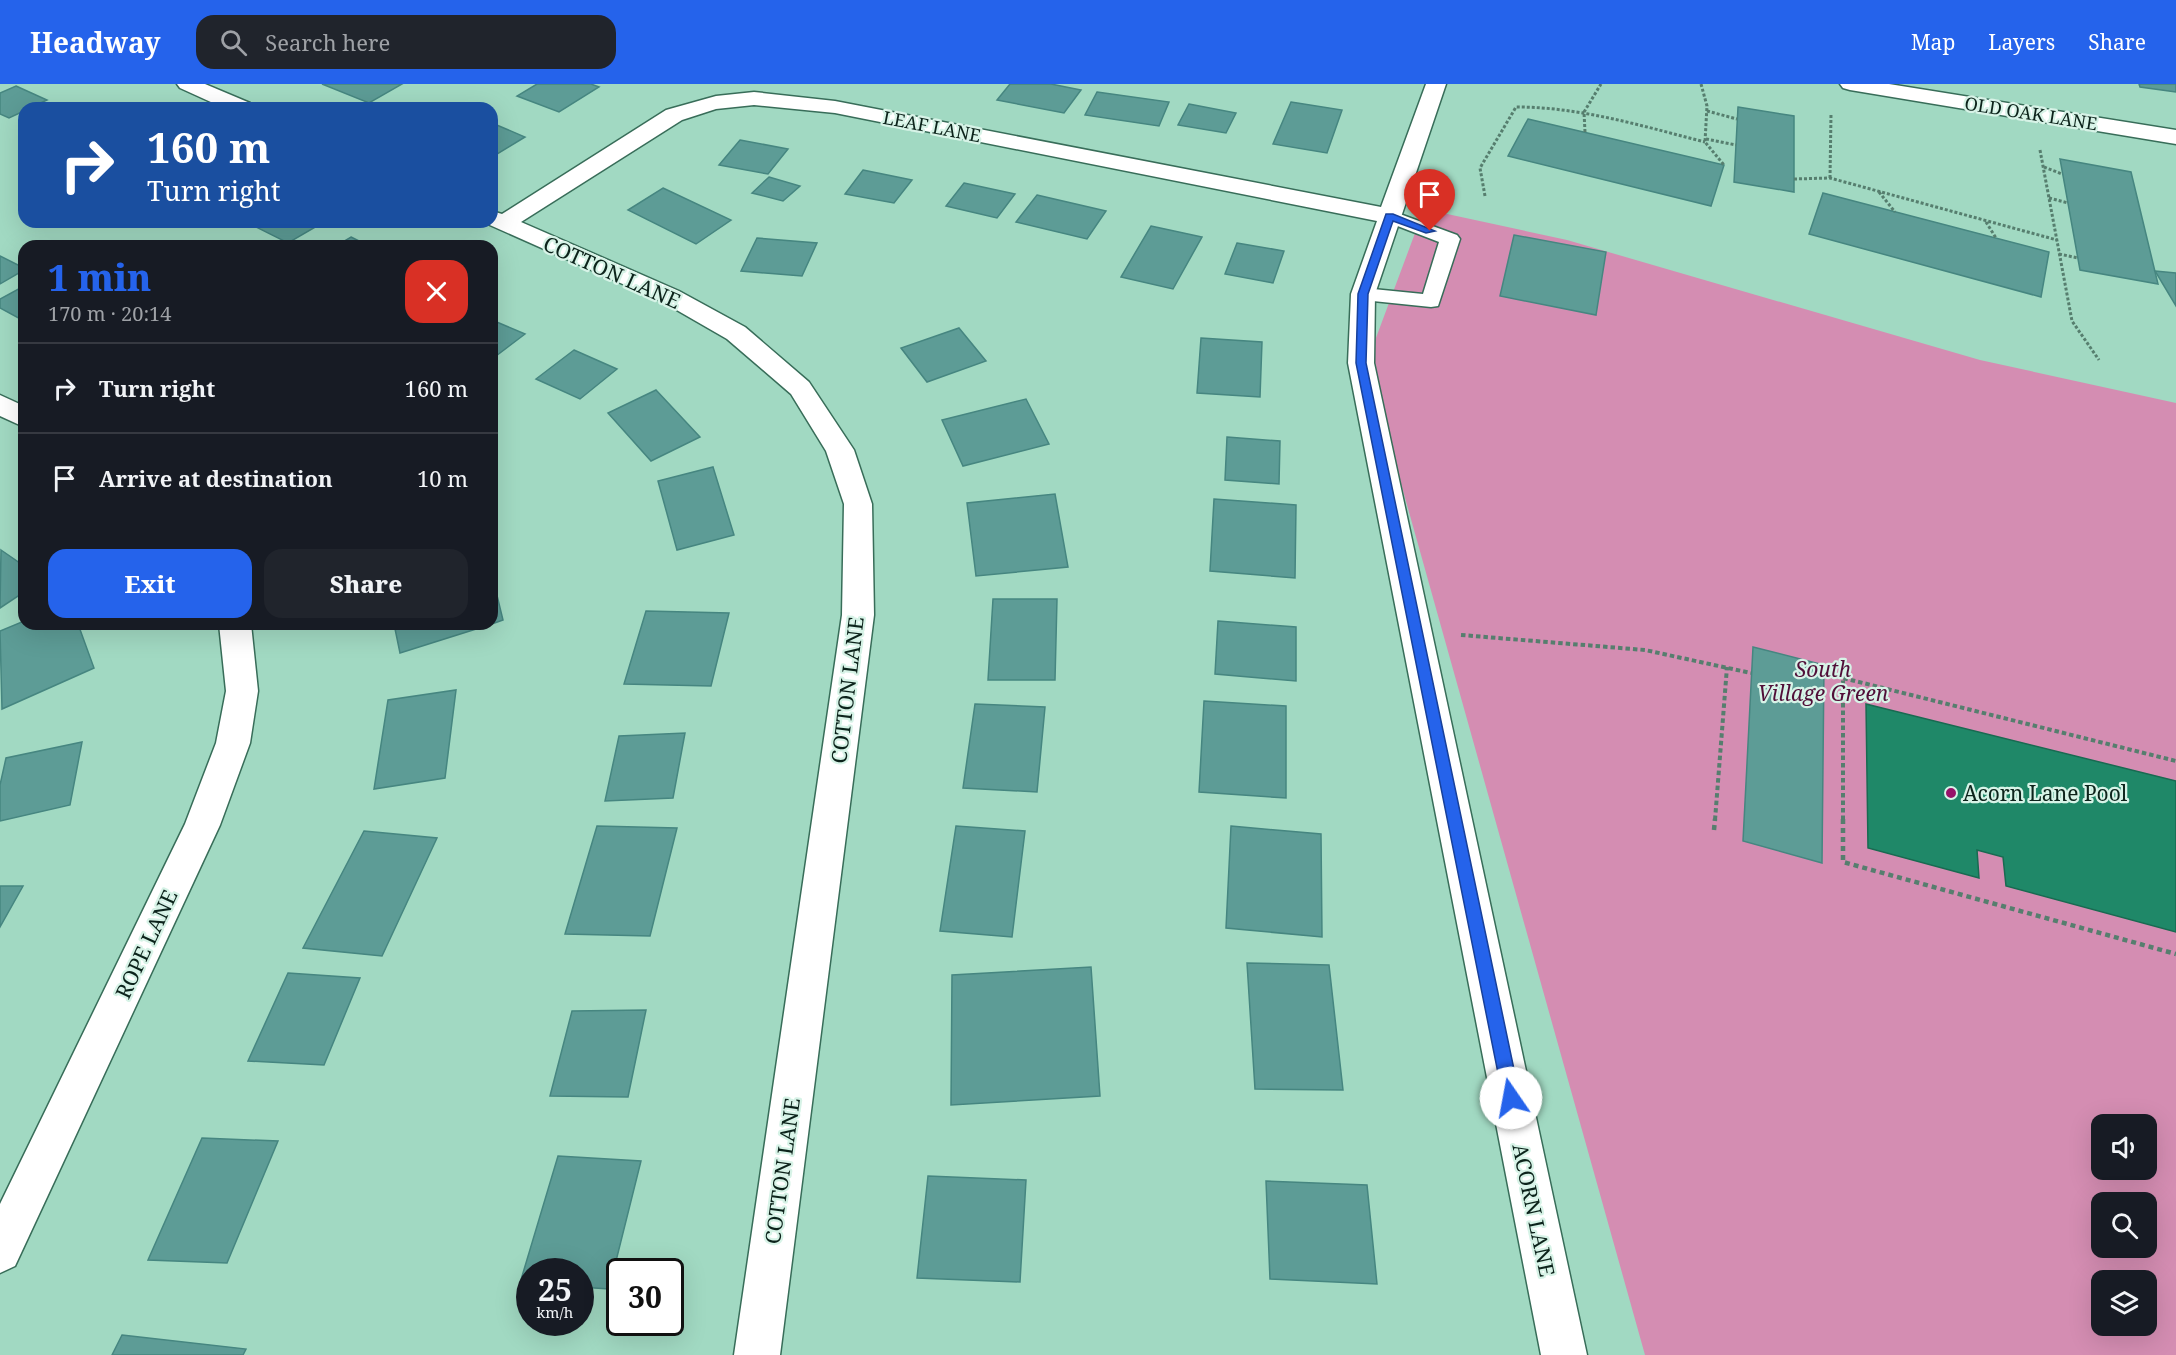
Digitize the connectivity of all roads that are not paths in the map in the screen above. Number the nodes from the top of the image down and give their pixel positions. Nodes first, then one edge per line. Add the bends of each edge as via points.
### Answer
1 (1436, 84) edge
2 (1850, 84) edge
3 (206, 87) edge
4 (1892, 87) edge
5 (232, 102) edge
6 (2176, 137) edge
7 (1389, 216) junction
8 (498, 220) edge
9 (498, 221) edge
10 (1363, 294) junction
11 (0, 404) edge
12 (18, 414) edge
13 (236, 630) edge
14 (0, 1251) edge
15 (757, 1355) edge
16 (1564, 1355) edge

1 - 7 street, ACORN LANE
2 - 4 street, OLD OAK LANE
3 - 5 street
4 - 6 street, OLD OAK LANE
7 - 8 street, LEAF LANE via 835,107 771,98 731,99 674,115
7 - 10 street, ACORN LANE
7 - 10 lane via 1450,239 1431,301
9 - 15 street, COTTON LANE via 670,296 736,333 800,387 840,450 858,504 858,615
10 - 16 street, ACORN LANE via 1361,363
11 - 12 street
13 - 14 street, ROPE LANE via 242,691 233,743 202,825

